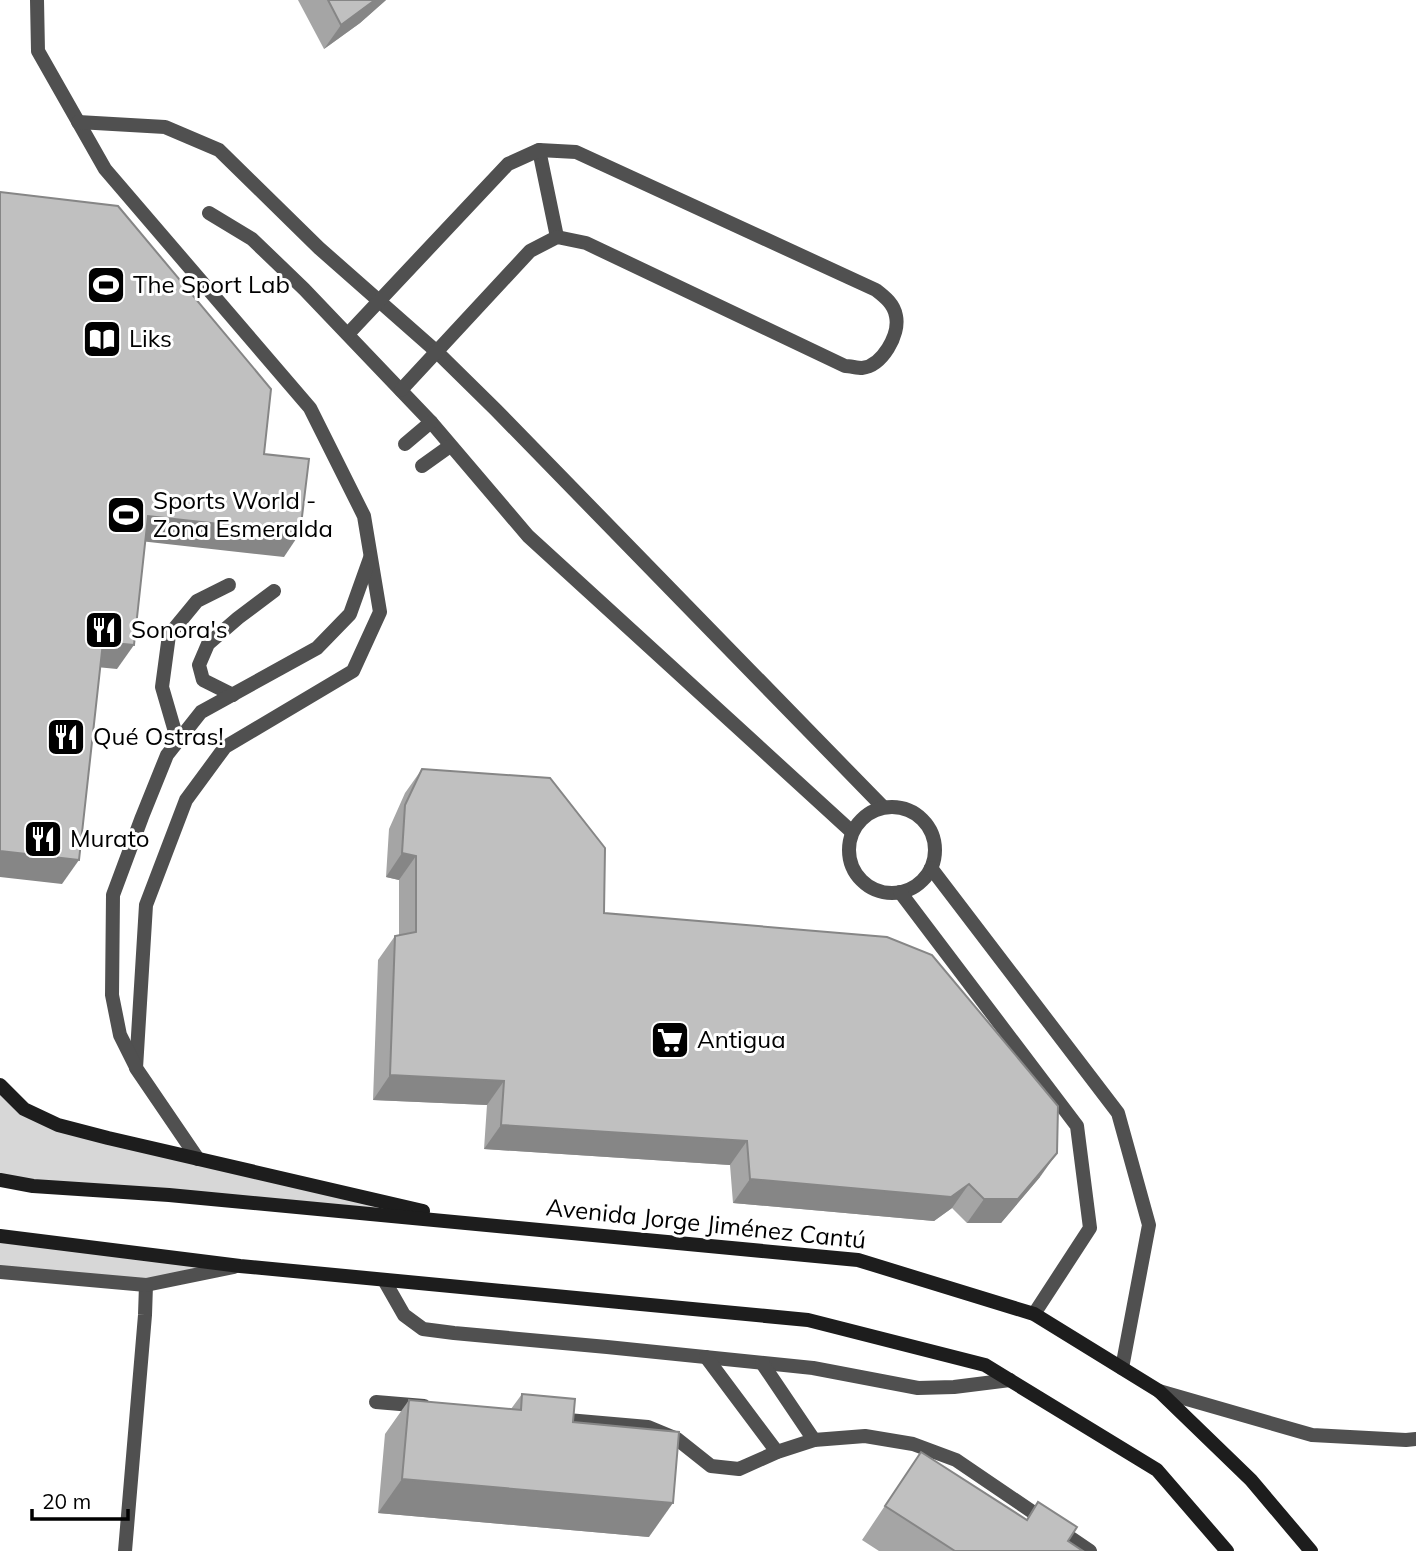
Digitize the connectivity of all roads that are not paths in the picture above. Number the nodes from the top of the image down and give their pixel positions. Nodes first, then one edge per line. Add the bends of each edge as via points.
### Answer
1 (37, 0) edge
2 (78, 122) junction
3 (539, 150) junction
4 (209, 213) dead end
5 (557, 237) junction
6 (379, 301) junction
7 (348, 334) junction
8 (437, 352) junction
9 (401, 390) junction
10 (431, 422) junction
11 (405, 444) dead end
12 (450, 446) junction
13 (422, 466) dead end
14 (371, 554) junction
15 (229, 584) dead end
16 (274, 591) dead end
17 (233, 695) junction
18 (178, 742) junction
19 (883, 807) junction
20 (852, 832) junction
21 (931, 868) junction
22 (900, 892) junction
23 (136, 1068) junction
24 (0, 1085) edge
25 (198, 1159) junction
26 (0, 1180) edge
27 (475, 1223) junction
28 (0, 1236) edge
29 (240, 1266) junction
30 (0, 1272) edge
31 (384, 1280) junction
32 (146, 1285) junction
33 (1034, 1314) junction
34 (706, 1357) junction
35 (762, 1363) junction
36 (1122, 1368) junction
37 (1010, 1380) junction
38 (1159, 1391) junction
39 (376, 1402) dead end
40 (444, 1408) edge
41 (539, 1417) edge
42 (1416, 1439) edge
43 (814, 1440) junction
44 (777, 1452) junction
45 (125, 1551) edge
46 (1090, 1551) edge
47 (1227, 1551) edge
48 (1311, 1551) edge

1 - 2 street via 38,51
2 - 6 street via 165,127 219,150
2 - 14 street via 105,169 310,408 364,516
3 - 5 street
3 - 5 street via 576,152 876,290 889,301 896,316 894,333 879,361 863,368 845,366 586,243
3 - 6 street via 508,164
4 - 7 street via 252,239
5 - 8 street via 530,251
6 - 7 street
6 - 8 street
7 - 9 street
8 - 9 street
8 - 19 street
9 - 10 street
10 - 11 street
10 - 12 street
12 - 13 street
12 - 20 street via 528,536
14 - 17 street via 350,614 317,648
14 - 23 street via 380,612 353,671 225,747 186,800 146,905
15 - 18 street via 197,601 169,635 162,687
16 - 17 street via 208,644 199,665 203,680
17 - 18 street via 201,712
18 - 23 street via 167,755 113,895 112,995 120,1035
19 - 20 street via 860,820
19 - 21 street via 910,810 930,828 935,841
20 - 22 street via 848,858 853,871 873,889
21 - 22 street via 924,880
21 - 36 street via 1118,1113 1149,1225
22 - 33 street via 1077,1126 1090,1228
23 - 25 street
24 - 25 main road via 24,1109 58,1125
25 - 27 main road
26 - 27 main road, Avenida Jorge Jiménez Cantú
27 - 33 main road, Avenida Jorge Jiménez Cantú via 858,1260
28 - 29 main road
29 - 31 main road
29 - 32 street
30 - 32 street
31 - 34 street via 404,1315 423,1329
31 - 37 main road via 808,1320 985,1365
32 - 45 street
33 - 36 main road, Avenida Jorge Jiménez Cantú
34 - 35 street
34 - 44 street
35 - 37 street via 918,1388
35 - 43 street
36 - 38 main road, Avenida Jorge Jiménez Cantú
37 - 47 main road via 1157,1470
38 - 42 street via 1312,1434
38 - 48 main road, Avenida Jorge Jiménez Cantú via 1251,1480
39 - 40 street
41 - 44 street via 648,1427 677,1439 711,1466 739,1469
43 - 44 street
43 - 46 street via 864,1436 913,1444 956,1460

